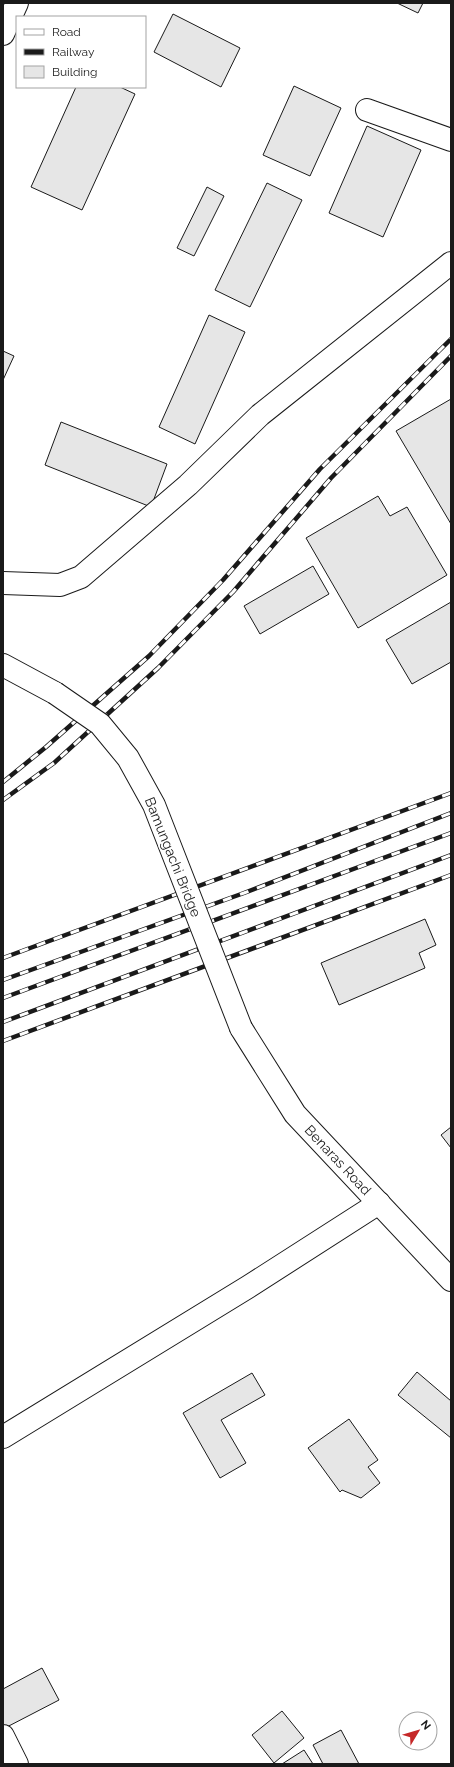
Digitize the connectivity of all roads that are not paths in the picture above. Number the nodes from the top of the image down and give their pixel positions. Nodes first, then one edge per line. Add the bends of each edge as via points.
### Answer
1 (17, 3) edge
2 (3, 34) edge
3 (367, 110) dead end
4 (451, 140) edge
5 (451, 263) edge
6 (3, 583) edge
7 (3, 665) edge
8 (241, 1028) joint
9 (379, 1203) junction
10 (451, 1280) edge
11 (3, 1437) edge
12 (3, 1736) edge
13 (17, 1764) edge

1 - 2 street
3 - 4 street
5 - 6 street via 260,415 188,485 81,577 60,585
7 - 8 street, Bamungachi Bridge, bridge via 55,692 100,724 128,758 154,805
8 - 9 street, Benaras Road via 295,1114
9 - 10 street, Benaras Road
9 - 11 street via 248,1287
12 - 13 street

